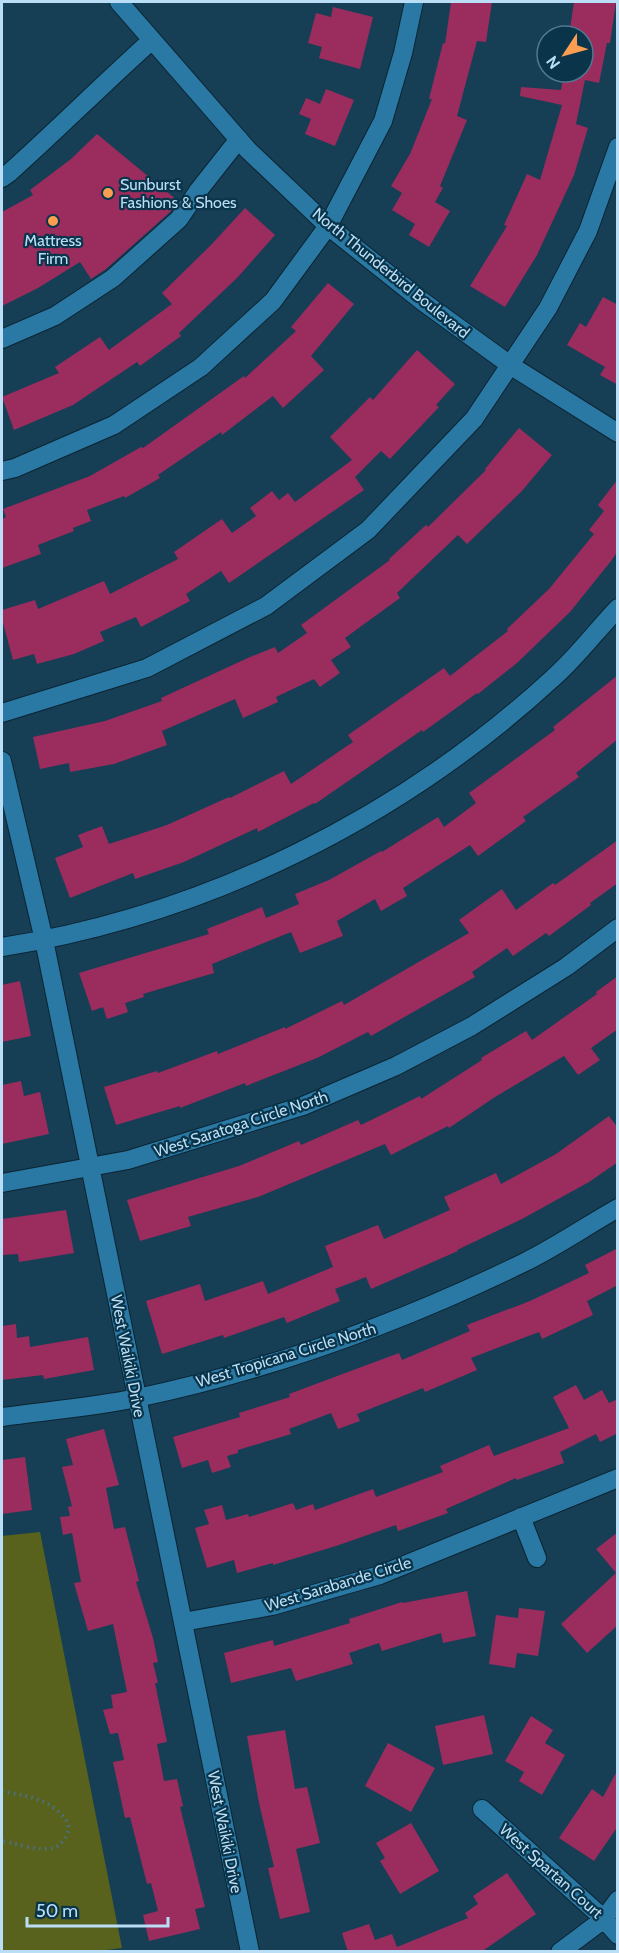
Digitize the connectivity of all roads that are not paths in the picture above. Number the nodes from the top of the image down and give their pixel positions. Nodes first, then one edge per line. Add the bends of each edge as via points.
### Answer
1 (119, 2) edge
2 (414, 2) edge
3 (152, 40) junction
4 (239, 139) junction
5 (618, 147) edge
6 (2, 178) edge
7 (328, 226) junction
8 (2, 339) edge
9 (510, 365) junction
10 (618, 433) edge
11 (2, 471) edge
12 (618, 608) edge
13 (2, 713) edge
14 (2, 761) edge
15 (618, 928) edge
16 (44, 940) junction
17 (2, 947) edge
18 (91, 1167) junction
19 (2, 1183) edge
20 (618, 1208) edge
21 (136, 1398) junction
22 (2, 1417) edge
23 (618, 1478) edge
24 (521, 1517) junction
25 (537, 1558) dead end
26 (183, 1622) junction
27 (482, 1809) dead end
28 (618, 1900) edge
29 (604, 1919) junction
30 (618, 1935) edge
31 (250, 1952) edge
32 (560, 1952) edge

1 - 3 street, North Thunderbird Boulevard
2 - 7 street via 383,122
3 - 4 street, North Thunderbird Boulevard
3 - 6 street
4 - 7 street, North Thunderbird Boulevard
4 - 8 street via 179,219 113,278 56,316
5 - 9 street via 588,231 548,308
7 - 9 street, North Thunderbird Boulevard
7 - 11 street via 273,301 201,367 114,425
9 - 10 street, North Thunderbird Boulevard
9 - 13 street via 474,419 368,530 266,606 147,668
12 - 16 street via 555,677 492,731 425,780 324,840 240,880 153,911
14 - 16 street, West Waikiki Drive
15 - 18 street, West Saratoga Circle North via 566,967 472,1026 396,1066 303,1106 129,1160
16 - 17 street
16 - 18 street, West Waikiki Drive
18 - 19 street, West Saratoga Circle North
18 - 21 street, West Waikiki Drive
20 - 21 street, West Tropicana Circle North via 525,1262 352,1337 240,1372
21 - 22 street, West Tropicana Circle North
21 - 26 street, West Waikiki Drive
23 - 24 street, West Sarabande Circle
24 - 25 street
24 - 26 street, West Sarabande Circle via 380,1575 272,1606
26 - 31 street, West Waikiki Drive
27 - 29 street, West Spartan Court
28 - 29 street
29 - 30 street, West Spartan Court
29 - 32 street

